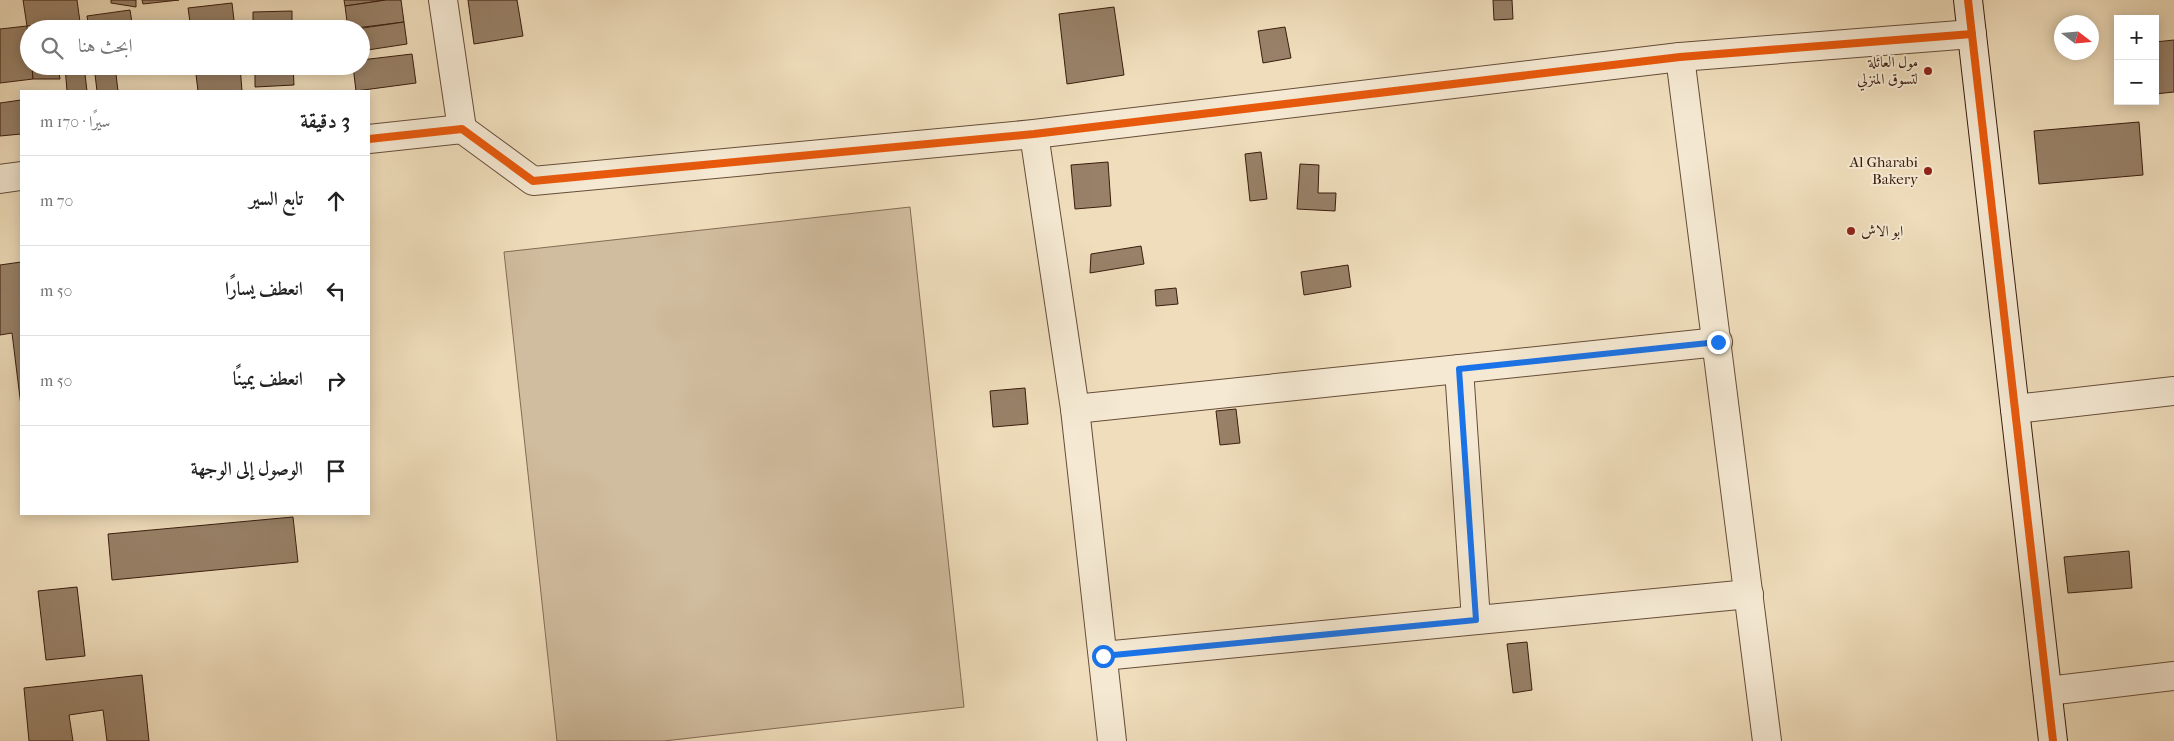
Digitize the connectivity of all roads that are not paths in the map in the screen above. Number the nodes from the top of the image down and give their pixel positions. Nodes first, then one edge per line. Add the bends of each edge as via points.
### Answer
1 (442, 0) edge
2 (1968, 0) edge
3 (1972, 34) junction
4 (1680, 57) junction
5 (462, 129) junction
6 (1034, 134) junction
7 (370, 139) edge
8 (20, 176) edge
9 (0, 178) edge
10 (1718, 342) junction
11 (1459, 369) junction
12 (2174, 391) edge
13 (1075, 409) junction
14 (2015, 409) junction
15 (1749, 594) junction
16 (1476, 620) junction
17 (1103, 656) junction
18 (2174, 676) edge
19 (2048, 691) junction
20 (1112, 741) edge
21 (1767, 741) edge
22 (2053, 741) edge

1 - 5 street
2 - 3 street
3 - 4 street
3 - 14 street
4 - 6 street
4 - 10 street
5 - 6 street via 533,181
5 - 7 street
6 - 13 street
8 - 9 street
10 - 11 street
10 - 15 street
11 - 13 street
11 - 16 street
12 - 14 street
13 - 17 street
14 - 19 street
15 - 16 street
15 - 21 street
16 - 17 street
17 - 20 street
18 - 19 street
19 - 22 street

